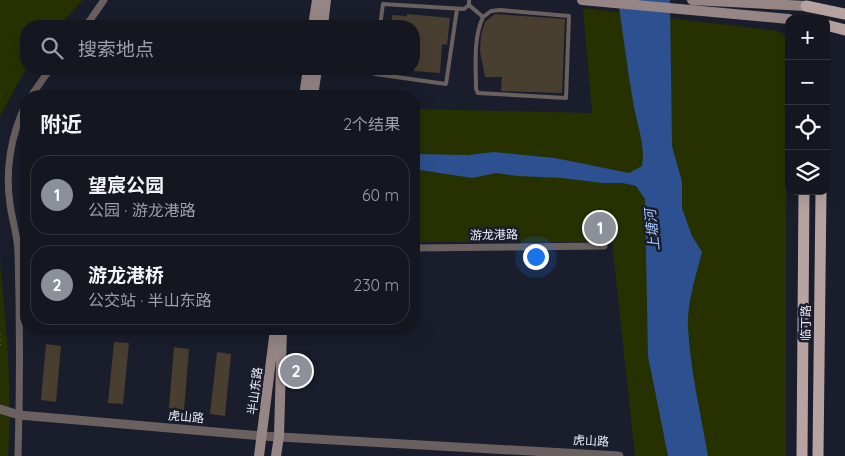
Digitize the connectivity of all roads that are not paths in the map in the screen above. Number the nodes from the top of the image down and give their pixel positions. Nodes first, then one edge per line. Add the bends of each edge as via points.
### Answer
1 (104, 0) edge
2 (317, 0) edge
3 (326, 0) edge
4 (582, 0) edge
5 (469, 2) edge
6 (806, 3) edge
7 (698, 4) edge
8 (822, 9) edge
9 (458, 10) junction
10 (845, 14) edge
11 (483, 17) junction
12 (785, 18) edge
13 (90, 20) edge
14 (314, 20) edge
15 (324, 20) edge
16 (381, 20) edge
17 (830, 26) edge
18 (845, 30) edge
19 (46, 75) edge
20 (307, 75) edge
21 (316, 75) edge
22 (382, 75) edge
23 (34, 90) edge
24 (305, 90) edge
25 (314, 90) edge
26 (20, 120) edge
27 (804, 195) edge
28 (821, 195) edge
29 (20, 242) edge
30 (604, 246) dead end
31 (420, 248) edge
32 (20, 335) edge
33 (274, 335) edge
34 (282, 335) edge
35 (0, 409) edge
36 (19, 415) junction
37 (262, 436) junction
38 (279, 436) junction
39 (497, 452) edge
40 (18, 456) edge
41 (260, 456) edge
42 (276, 456) edge
43 (619, 456) edge
44 (802, 456) edge
45 (818, 456) edge

1 - 13 street
2 - 14 main road
3 - 15 main road
4 - 7 main road
5 - 9 lane via 464,10
5 - 11 lane
6 - 7 main road
6 - 8 main road
7 - 12 main road
8 - 10 main road
9 - 16 lane via 383,4
9 - 22 lane via 446,84
11 - 11 lane via 491,11 500,10 569,16 566,98 478,93 476,45
17 - 18 main road
19 - 23 street
20 - 24 main road
21 - 25 main road
26 - 29 street via 13,138 9,182 10,202
27 - 44 main road, 临丁路
28 - 45 main road, 临丁路
30 - 31 street, 游龙港路
32 - 36 street
33 - 37 main road, 半山东路
34 - 38 main road, 半山东路
35 - 36 street, 虎山路
36 - 37 street, 虎山路
36 - 40 street
37 - 38 street, 虎山路
37 - 41 main road, 半山东路
38 - 39 street, 虎山路
38 - 42 main road, 半山东路
39 - 43 street, 虎山路

